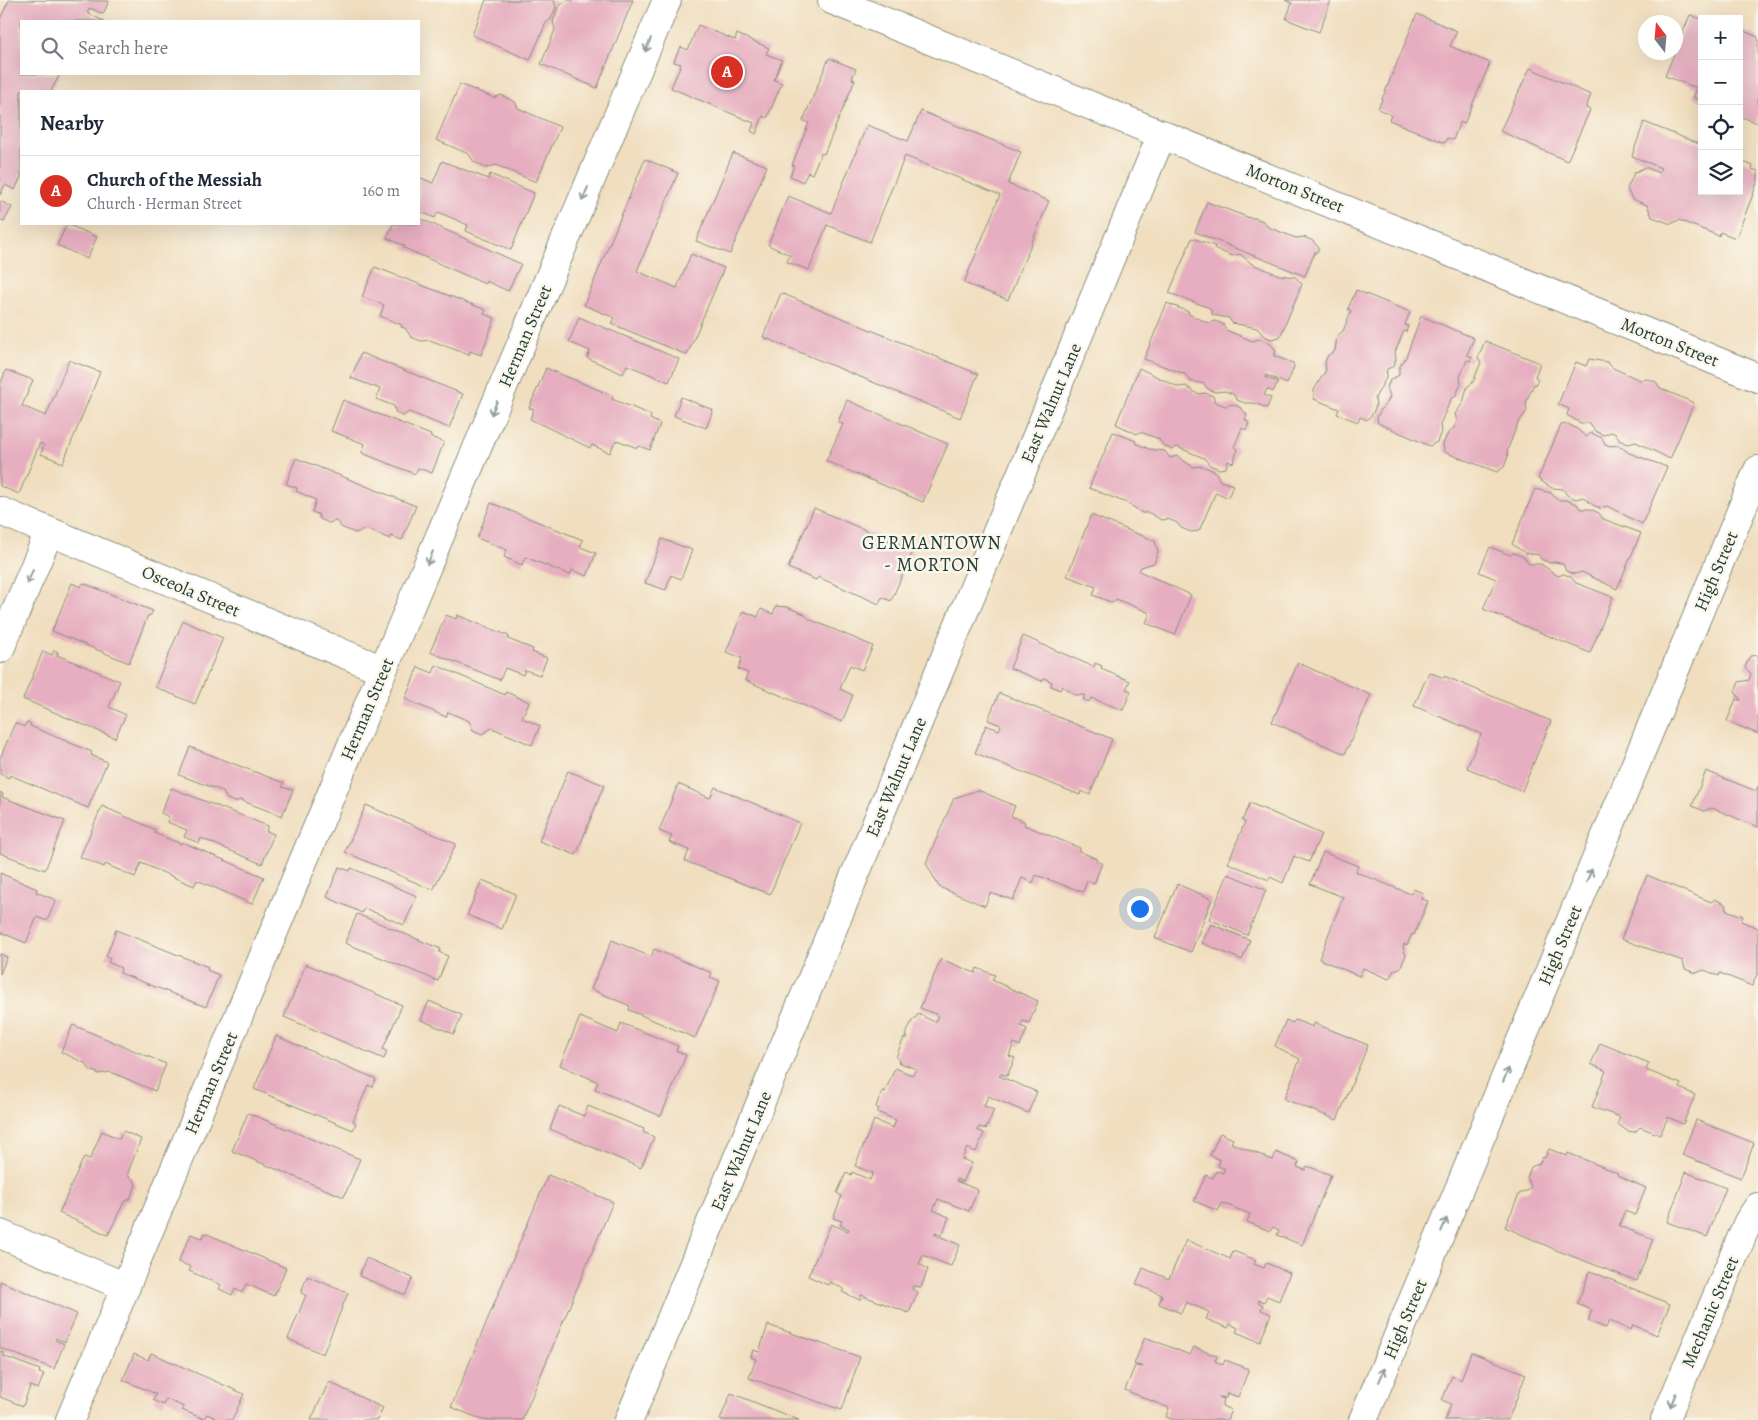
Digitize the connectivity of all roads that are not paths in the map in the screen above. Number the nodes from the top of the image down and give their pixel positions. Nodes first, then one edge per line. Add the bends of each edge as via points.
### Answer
1 (667, 0) edge
2 (832, 0) edge
3 (886, 10) edge
4 (1162, 134) junction
5 (1758, 378) edge
6 (1758, 470) edge
7 (0, 511) edge
8 (49, 532) junction
9 (0, 649) edge
10 (383, 670) junction
11 (1758, 1207) edge
12 (0, 1234) edge
13 (126, 1287) junction
14 (70, 1420) edge
15 (629, 1420) edge
16 (1363, 1420) edge
17 (1664, 1420) edge

1 -> 10 street, Herman Street
2 - 3 street, Morton Street
3 - 4 street, Morton Street
4 - 5 street, Morton Street
4 - 15 street, East Walnut Lane
16 -> 6 street, High Street
7 - 8 street, Osceola Street
8 -> 9 street
8 - 10 street, Osceola Street
10 - 13 street, Herman Street
11 -> 17 street, Mechanic Street via 1748,1222
12 - 13 street
13 - 14 street, Herman Street

